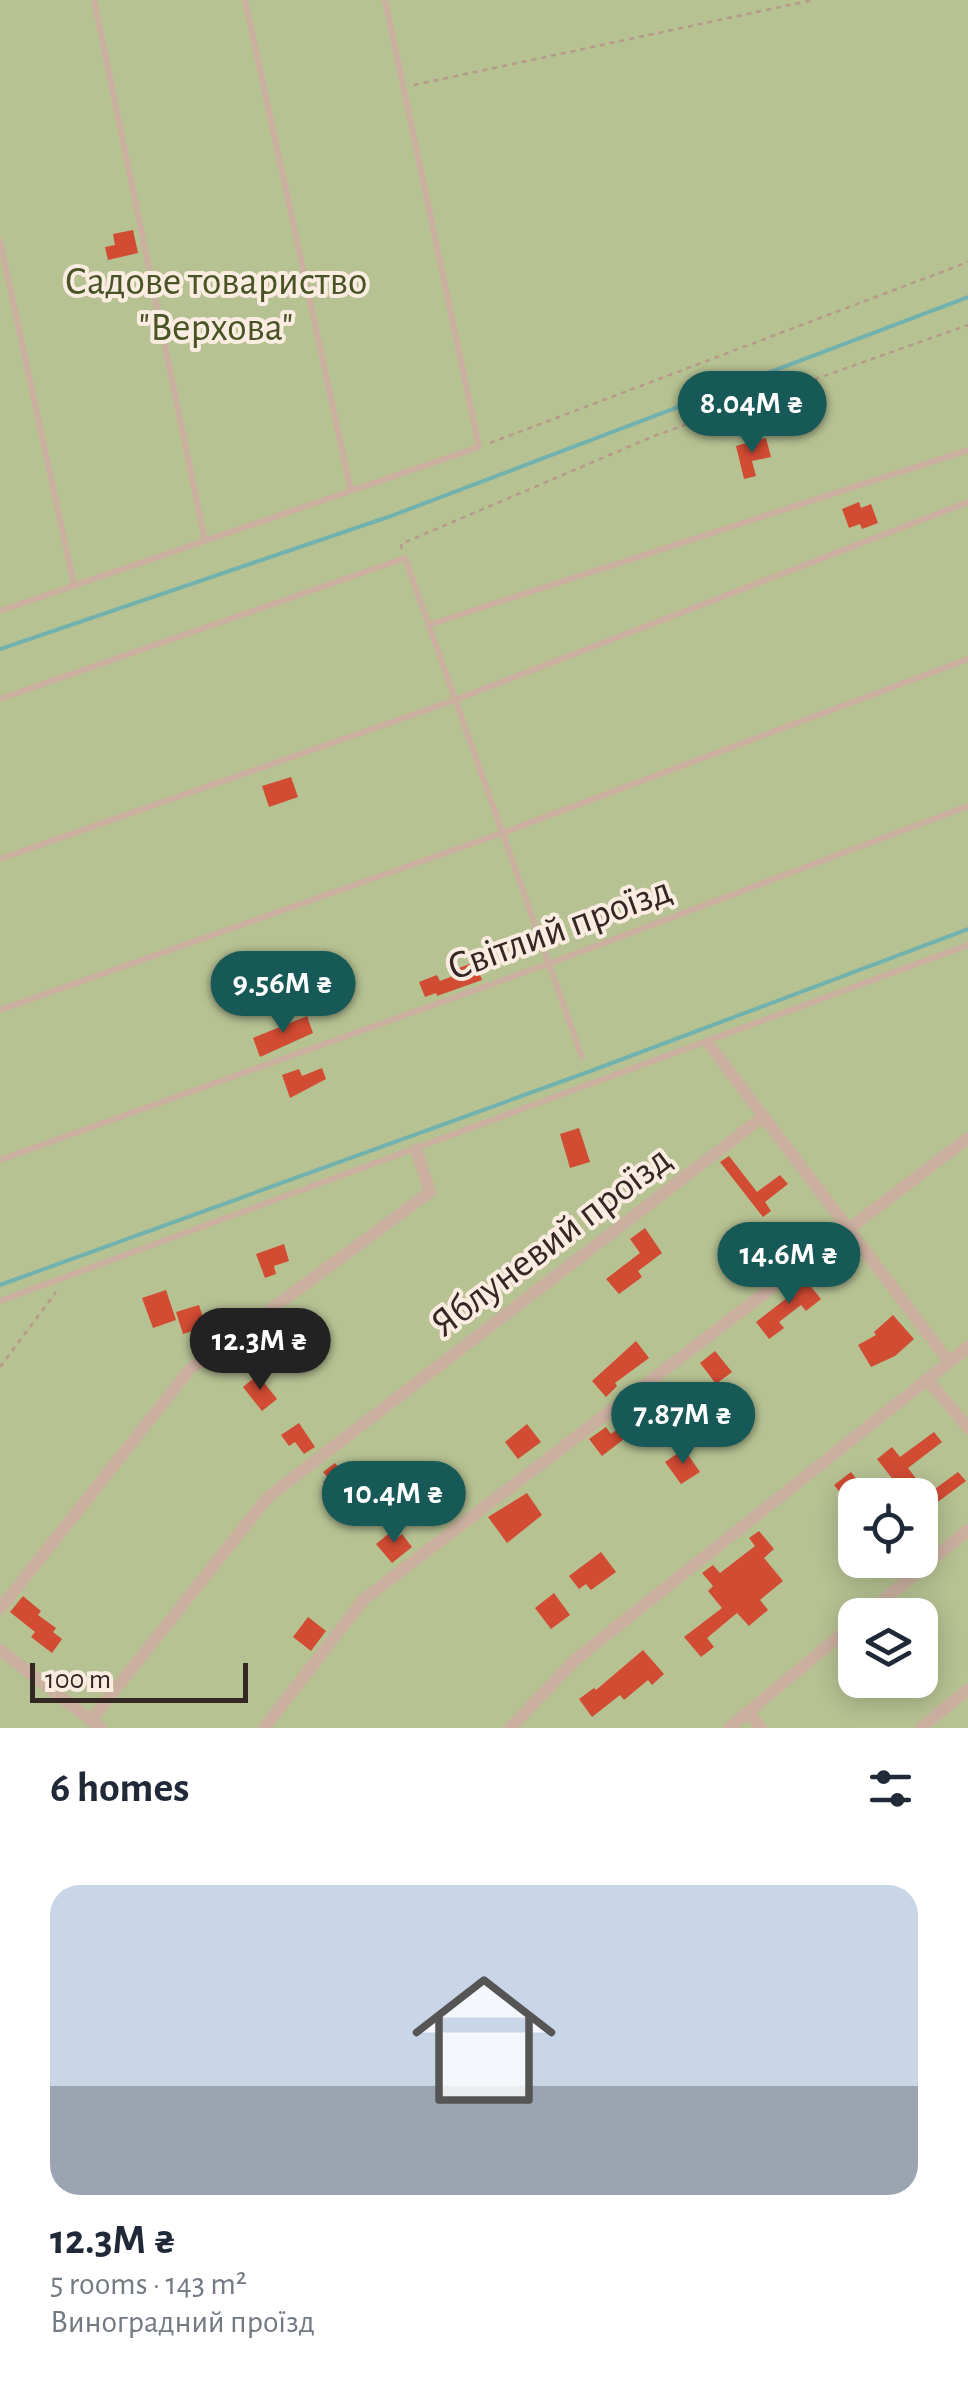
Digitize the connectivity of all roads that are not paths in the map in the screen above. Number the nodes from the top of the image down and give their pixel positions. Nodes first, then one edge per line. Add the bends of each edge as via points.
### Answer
1 (94, 0) edge
2 (245, 0) edge
3 (385, 0) edge
4 (0, 241) edge
5 (968, 450) edge
6 (352, 491) junction
7 (968, 502) edge
8 (206, 540) junction
9 (74, 585) junction
10 (0, 610) edge
11 (428, 625) junction
12 (968, 659) edge
13 (0, 700) edge
14 (454, 700) junction
15 (968, 806) edge
16 (502, 833) junction
17 (0, 858) edge
18 (968, 945) edge
19 (548, 964) junction
20 (0, 1010) edge
21 (708, 1042) junction
22 (582, 1058) dead end
23 (764, 1116) junction
24 (968, 1138) edge
25 (416, 1149) junction
26 (0, 1160) edge
27 (849, 1228) junction
28 (0, 1301) edge
29 (968, 1347) edge
30 (949, 1362) junction
31 (927, 1379) junction
32 (968, 1428) edge
33 (968, 1530) edge
34 (886, 1598) edge
35 (0, 1609) edge
36 (838, 1637) edge
37 (0, 1650) edge
38 (968, 1689) edge
39 (748, 1712) junction
40 (96, 1724) edge
41 (264, 1728) edge
42 (510, 1728) edge
43 (729, 1728) edge
44 (762, 1728) edge
45 (921, 1728) edge

1 - 8 lane
2 - 6 lane
3 - 6 lane via 479,447
4 - 9 lane
5 - 11 lane
6 - 8 lane
7 - 14 lane
8 - 9 lane
9 - 10 lane
11 - 13 lane via 405,558
11 - 14 lane
12 - 16 lane
14 - 16 lane
14 - 17 lane
15 - 19 lane, Світлий проїзд
16 - 19 lane
16 - 20 lane
18 - 21 lane
19 - 22 lane
19 - 26 lane, Світлий проїзд
21 - 23 street
21 - 25 lane
23 - 27 street
23 - 40 street, Яблуневий проїзд via 268,1497
24 - 27 street
25 - 28 lane
25 - 35 street via 430,1192 190,1370
27 - 30 street
27 - 41 street via 364,1598
29 - 30 street
30 - 31 street
31 - 32 street
31 - 42 street via 576,1660
33 - 34 street
36 - 39 street
37 - 40 street
38 - 45 street
39 - 43 street
39 - 44 street

